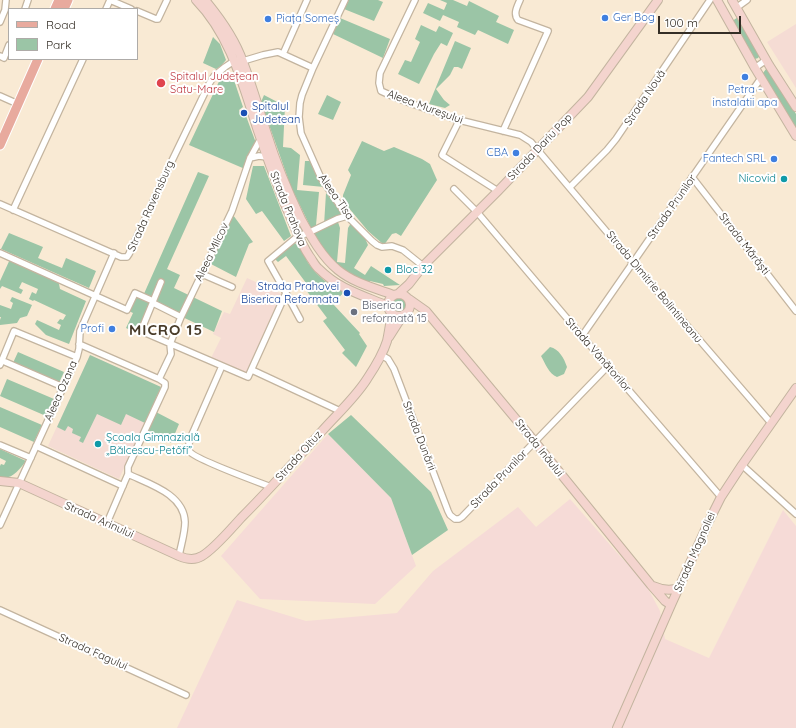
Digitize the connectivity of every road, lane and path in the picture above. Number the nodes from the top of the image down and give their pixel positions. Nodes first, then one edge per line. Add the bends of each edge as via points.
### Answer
1 (6, 0) edge
2 (167, 0) edge
3 (196, 0) edge
4 (205, 0) edge
5 (307, 0) edge
6 (344, 0) edge
7 (415, 0) edge
8 (520, 0) edge
9 (658, 0) edge
10 (710, 0) edge
11 (717, 0) edge
12 (732, 0) edge
13 (747, 0) edge
14 (106, 8) edge
15 (129, 8) edge
16 (736, 8) junction
17 (138, 11) edge
18 (0, 22) edge
19 (8, 48) edge
20 (283, 54) junction
21 (0, 56) edge
22 (38, 60) edge
23 (83, 60) edge
24 (766, 60) junction
25 (234, 61) junction
26 (243, 61) junction
27 (313, 68) junction
28 (755, 68) junction
29 (761, 78) junction
30 (0, 96) edge
31 (18, 104) junction
32 (796, 107) edge
33 (460, 121) junction
34 (503, 131) junction
35 (796, 136) edge
36 (264, 137) junction
37 (0, 145) edge
38 (538, 150) junction
39 (267, 157) junction
40 (250, 158) junction
41 (692, 177) junction
42 (570, 187) junction
43 (454, 189) dead end
44 (498, 191) junction
45 (0, 204) edge
46 (14, 210) junction
47 (477, 212) junction
48 (347, 216) junction
49 (308, 233) junction
50 (298, 236) junction
51 (0, 252) edge
52 (114, 254) junction
53 (633, 263) junction
54 (423, 266) junction
55 (202, 274) junction
56 (161, 282) dead end
57 (232, 287) dead end
58 (286, 293) junction
59 (95, 296) junction
60 (401, 296) junction
61 (153, 302) junction
62 (390, 310) junction
63 (796, 311) edge
64 (426, 312) junction
65 (406, 313) junction
66 (181, 317) junction
67 (300, 319) dead end
68 (582, 336) junction
69 (387, 341) junction
70 (79, 344) junction
71 (170, 344) junction
72 (381, 355) junction
73 (77, 357) junction
74 (1, 363) edge
75 (222, 366) junction
76 (608, 366) junction
77 (252, 370) junction
78 (159, 379) junction
79 (63, 387) junction
80 (796, 388) edge
81 (340, 411) junction
82 (771, 423) junction
83 (535, 442) junction
84 (0, 445) edge
85 (36, 446) junction
86 (31, 458) junction
87 (742, 465) junction
88 (128, 474) junction
89 (0, 482) edge
90 (19, 483) junction
91 (123, 486) junction
92 (271, 487) junction
93 (721, 498) junction
94 (796, 514) edge
95 (455, 519) joint
96 (107, 523) junction
97 (0, 525) edge
98 (179, 556) junction
99 (197, 558) joint
100 (651, 585) junction
101 (679, 588) junction
102 (671, 604) junction
103 (0, 610) edge
104 (186, 695) dead end
105 (617, 728) edge

1 - 18 street
2 - 17 street via 158,19
3 - 25 street, Strada Prahova via 227,43
4 - 26 street, Strada Prahova via 234,42
5 - 20 street
6 - 27 street, Aleea Tisa
7 - 33 street, Aleea Mureșului via 380,73 378,83 381,91
8 - 34 street via 516,10 518,20 548,31
9 - 38 street, Strada Dariu Pop via 588,97
10 - 42 street, Strada Nouă via 624,129
11 - 28 street
12 - 16 street
13 - 16 street
14 - 15 street via 110,0
16 - 24 street
19 - 21 street via 4,58
20 - 26 street via 278,52
20 - 27 street
22 - 31 main road
23 - 46 street
24 - 28 street
24 - 32 street
25 - 26 street
25 - 36 street, Strada Prahova
25 - 52 street, Strada Ravensburg via 214,76 209,84 166,170 129,254 127,257
26 - 36 street, Strada Prahova
27 - 48 street, Aleea Tisa via 300,103 301,133 321,178
28 - 29 street
29 - 35 street
29 - 41 street, Strada Prunilor
30 - 31 street
31 - 37 main road
33 - 34 street, Aleea Mureșului
33 - 44 street via 443,156
34 - 38 street, Aleea Mureșului via 526,138
36 - 39 street, Strada Prahova
36 - 40 street, Aleea Milcov
36 - 49 street, Strada Prahova
38 - 42 street, Strada Dimitrie Bolintineanu
38 - 44 street, Strada Dariu Pop
39 - 40 street
39 - 50 street, Strada Prahova
40 - 55 street, Aleea Milcov via 232,211
41 - 53 street, Strada Prunilor
41 - 63 street, Strada Mărăști
42 - 53 street, Strada Dimitrie Bolintineanu
43 - 47 street, Strada Vânătorilor
44 - 47 street, Strada Dariu Pop
45 - 46 street, Strada Ravensburg
46 - 52 street, Strada Ravensburg
47 - 54 street, Strada Dariu Pop
47 - 68 street, Strada Vânătorilor
48 - 49 street
48 - 54 street, Aleea Tisa via 377,245 403,250
49 - 50 street
49 - 60 street, Strada Prahova via 326,260 338,271 355,281
50 - 58 street via 268,261
50 - 62 street, Strada Prahova via 317,268 333,282
51 - 59 street
52 - 59 street, Aleea Ozana
53 - 68 street, Strada Prunilor
53 - 82 street, Strada Dimitrie Bolintineanu
54 - 60 street, Strada Dariu Pop
55 - 57 street
55 - 66 street, Aleea Milcov
56 - 61 street
58 - 67 street
58 - 77 street
59 - 61 street via 127,310 135,293
59 - 70 street, Aleea Ozana via 80,331
60 - 62 street via 390,298
60 - 64 street, Strada Inăului
60 - 65 street via 410,302
61 - 66 street
61 - 71 street via 141,331
62 - 65 street via 399,316
62 - 69 street, Strada Oituz
64 - 65 street
64 - 83 street, Strada Inăului
65 - 69 street, Strada Oituz
66 - 71 street, Aleea Milcov
68 - 76 street, Strada Vânătorilor
69 - 72 street, Strada Oituz
70 - 73 street, Aleea Ozana
70 - 78 street
71 - 75 street
71 - 78 street, Aleea Milcov via 171,354
72 - 81 street, Strada Oituz via 367,380
72 - 95 street, Strada Dunării via 388,359 394,369 448,511
73 - 74 street via 14,331
73 - 79 street, Aleea Ozana
74 - 79 street
75 - 77 street via 248,377
75 - 92 street via 190,439 189,450 199,458
76 - 83 street, Strada Prunilor
76 - 93 street, Strada Vânătorilor
77 - 81 street
78 - 88 street via 165,383 165,387 128,467
79 - 85 street, Aleea Ozana
80 - 82 street, Strada Magnoliei
81 - 92 street, Strada Oituz
82 - 87 street, Strada Magnoliei
83 - 95 street, Strada Prunilor via 462,517
83 - 100 street, Strada Inăului
84 - 86 street
85 - 86 street, Aleea Ozana
85 - 91 street
86 - 90 street, Aleea Ozana
87 - 93 street, Strada Magnoliei
87 - 94 street
88 - 91 street
88 - 98 street via 167,492 182,509 185,528
89 - 90 street, Strada Arinului
90 - 96 street, Strada Arinului
90 - 97 street, Aleea Ozana
91 - 96 street
92 - 99 street, Strada Oituz via 213,547
93 - 101 street, Strada Magnoliei
96 - 98 street, Strada Arinului
98 - 99 street, Strada Arinului
100 - 101 street via 663,590
100 - 102 street, Strada Inăului
101 - 102 street, Strada Magnoliei
102 - 105 street, Strada Magnoliei
103 - 104 street, Strada Fagului

